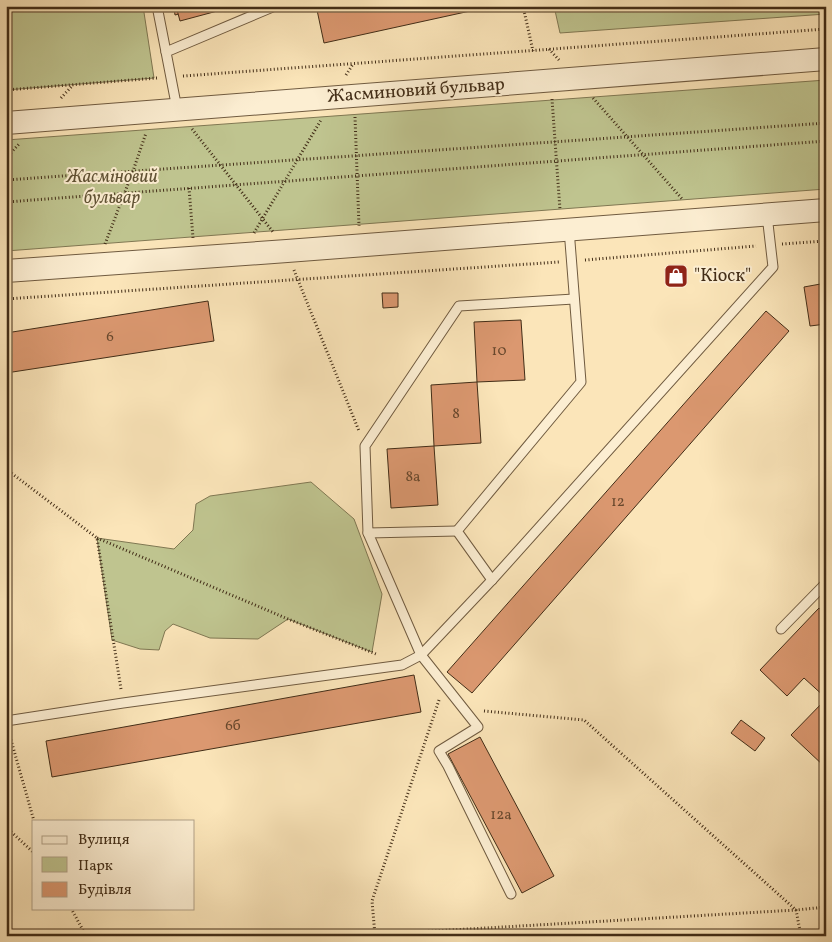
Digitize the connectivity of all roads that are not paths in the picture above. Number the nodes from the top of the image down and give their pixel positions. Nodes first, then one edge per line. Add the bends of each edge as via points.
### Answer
1 (157, 6) edge
2 (274, 6) edge
3 (166, 52) junction
4 (826, 59) edge
5 (177, 109) junction
6 (6, 123) edge
7 (826, 210) edge
8 (767, 214) junction
9 (565, 229) junction
10 (6, 271) edge
11 (574, 300) junction
12 (457, 532) junction
13 (368, 533) junction
14 (492, 580) junction
15 (826, 583) edge
16 (781, 629) dead end
17 (421, 655) junction
18 (6, 721) edge
19 (511, 894) dead end

1 - 3 lane
2 - 3 lane
3 - 5 lane
4 - 5 street, Жасминовий бульвар
5 - 6 street, Жасминовий бульвар
7 - 8 street
8 - 9 street
8 - 14 lane via 773,267
9 - 10 street
9 - 11 lane via 572,261
11 - 12 lane via 581,382
11 - 13 lane via 459,306 365,446
12 - 13 lane
12 - 14 lane
13 - 17 lane
14 - 17 lane
15 - 16 lane
17 - 18 lane via 402,665
17 - 19 lane via 478,727 439,751

